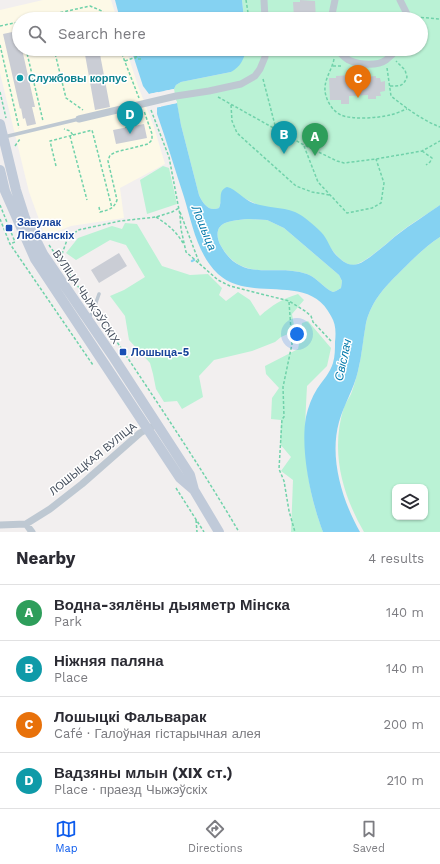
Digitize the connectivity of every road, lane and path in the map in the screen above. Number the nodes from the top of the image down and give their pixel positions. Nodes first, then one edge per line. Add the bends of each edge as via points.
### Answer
1 (246, 0) edge
2 (264, 0) edge
3 (335, 0) edge
4 (400, 0) edge
5 (61, 12) edge
6 (103, 12) edge
7 (248, 12) edge
8 (265, 12) edge
9 (332, 12) edge
10 (405, 12) edge
11 (428, 19) edge
12 (440, 20) edge
13 (12, 23) edge
14 (0, 26) edge
15 (0, 45) edge
16 (28, 56) edge
17 (56, 56) edge
18 (123, 56) edge
19 (139, 56) edge
20 (265, 56) edge
21 (335, 56) edge
22 (343, 56) edge
23 (135, 58) junction
24 (388, 58) junction
25 (141, 59) dead end
26 (125, 61) junction
27 (260, 69) junction
28 (390, 86) junction
29 (209, 91) junction
30 (147, 103) junction
31 (231, 104) junction
32 (407, 108) junction
33 (122, 109) junction
34 (89, 117) junction
35 (79, 119) joint
36 (0, 124) edge
37 (44, 124) dead end
38 (136, 126) dead end
39 (440, 127) edge
40 (61, 129) dead end
41 (20, 130) dead end
42 (276, 130) junction
43 (72, 135) junction
44 (1, 137) edge
45 (440, 140) edge
46 (304, 145) junction
47 (422, 151) junction
48 (376, 159) junction
49 (426, 165) dead end
50 (56, 166) dead end
51 (0, 170) edge
52 (330, 196) junction
53 (87, 200) dead end
54 (0, 206) edge
55 (99, 207) dead end
56 (179, 207) junction
57 (112, 208) junction
58 (156, 217) junction
59 (0, 219) edge
60 (47, 242) dead end
61 (10, 244) junction
62 (184, 244) junction
63 (59, 258) junction
64 (199, 263) junction
65 (99, 294) dead end
66 (289, 301) junction
67 (86, 320) junction
68 (331, 341) dead end
69 (93, 365) dead end
70 (156, 424) junction
71 (147, 429) junction
72 (194, 490) junction
73 (196, 518) dead end
74 (26, 524) junction
75 (0, 525) edge
76 (32, 532) edge
77 (197, 532) edge
78 (219, 532) edge
79 (239, 532) edge
80 (295, 532) edge

1 - 7 path
2 - 8 street
3 - 9 street
4 - 10 street
5 - 6 path via 90,6
11 - 12 path
13 - 14 path
15 - 41 path
16 - 37 path
17 - 34 path via 66,98
18 - 26 path
19 - 23 path
20 - 27 street
21 - 32 path via 325,89 327,102 341,115 368,118 390,115
22 - 24 street via 351,61 367,64 380,63
23 - 25 path
23 - 26 path
24 - 28 path
24 - 28 path via 405,70 407,77 405,83 400,86
26 - 30 path
27 - 29 street via 247,82
27 - 42 path
28 - 32 path via 391,96
29 - 30 street
29 - 31 path
30 - 33 street
30 - 56 path via 169,157
30 - 57 path via 152,140 148,144 110,155 108,161 118,200
31 - 42 path
31 - 52 path via 232,121 248,144 296,186
32 - 39 path
33 - 34 street
33 - 38 path via 126,127 135,124
34 - 35 street
35 - 44 lane
36 - 44 street, ВУЛІЦА ЧЫЖЭЎСКІХ
40 - 43 path via 70,131
42 - 46 path
43 - 50 path via 50,141
43 - 53 path
43 - 57 path via 92,130
44 - 67 street, ВУЛІЦА ЧЫЖЭЎСКІХ via 25,218 43,254
45 - 47 path
46 - 48 path via 344,163
46 - 52 path via 318,182
47 - 48 path
47 - 49 path via 432,158
48 - 52 path via 384,183 381,203 372,208 347,213
51 - 67 street, ВУЛІЦА ЧЫЖЭЎСКІХ via 5,191 35,259
54 - 61 path via 15,242
55 - 57 path via 100,212
56 - 58 path
56 - 62 path
56 - 64 path
58 - 62 path via 168,224
58 - 63 path via 78,230 67,240
59 - 61 path
60 - 63 path
61 - 69 path
62 - 64 path via 186,252
63 - 67 path via 84,295 89,309
64 - 66 path via 218,280 230,286
65 - 67 lane
66 - 68 path via 311,316 313,322
66 - 80 path via 292,344 284,387 279,470
67 - 70 street, ВУЛІЦА ЧЫЖЭЎСКІХ via 114,358
67 - 71 street, ВУЛІЦА ЧЫЖЭЎСКІХ
67 - 79 path via 111,333 156,399
70 - 71 street, ЛОШЫЦКАЯ ВУЛІЦА
70 - 72 street, ВУЛІЦА ЧЫЖЭЎСКІХ via 190,475
71 - 72 street, ВУЛІЦА ЧЫЖЭЎСКІХ via 180,478
71 - 74 street, ЛОШЫЦКАЯ ВУЛІЦА via 82,484
72 - 78 street, ВУЛІЦА ЧЫЖЭЎСКІХ
73 - 77 path
74 - 75 street, ЛОШЫЦКАЯ ВУЛІЦА
74 - 76 street

